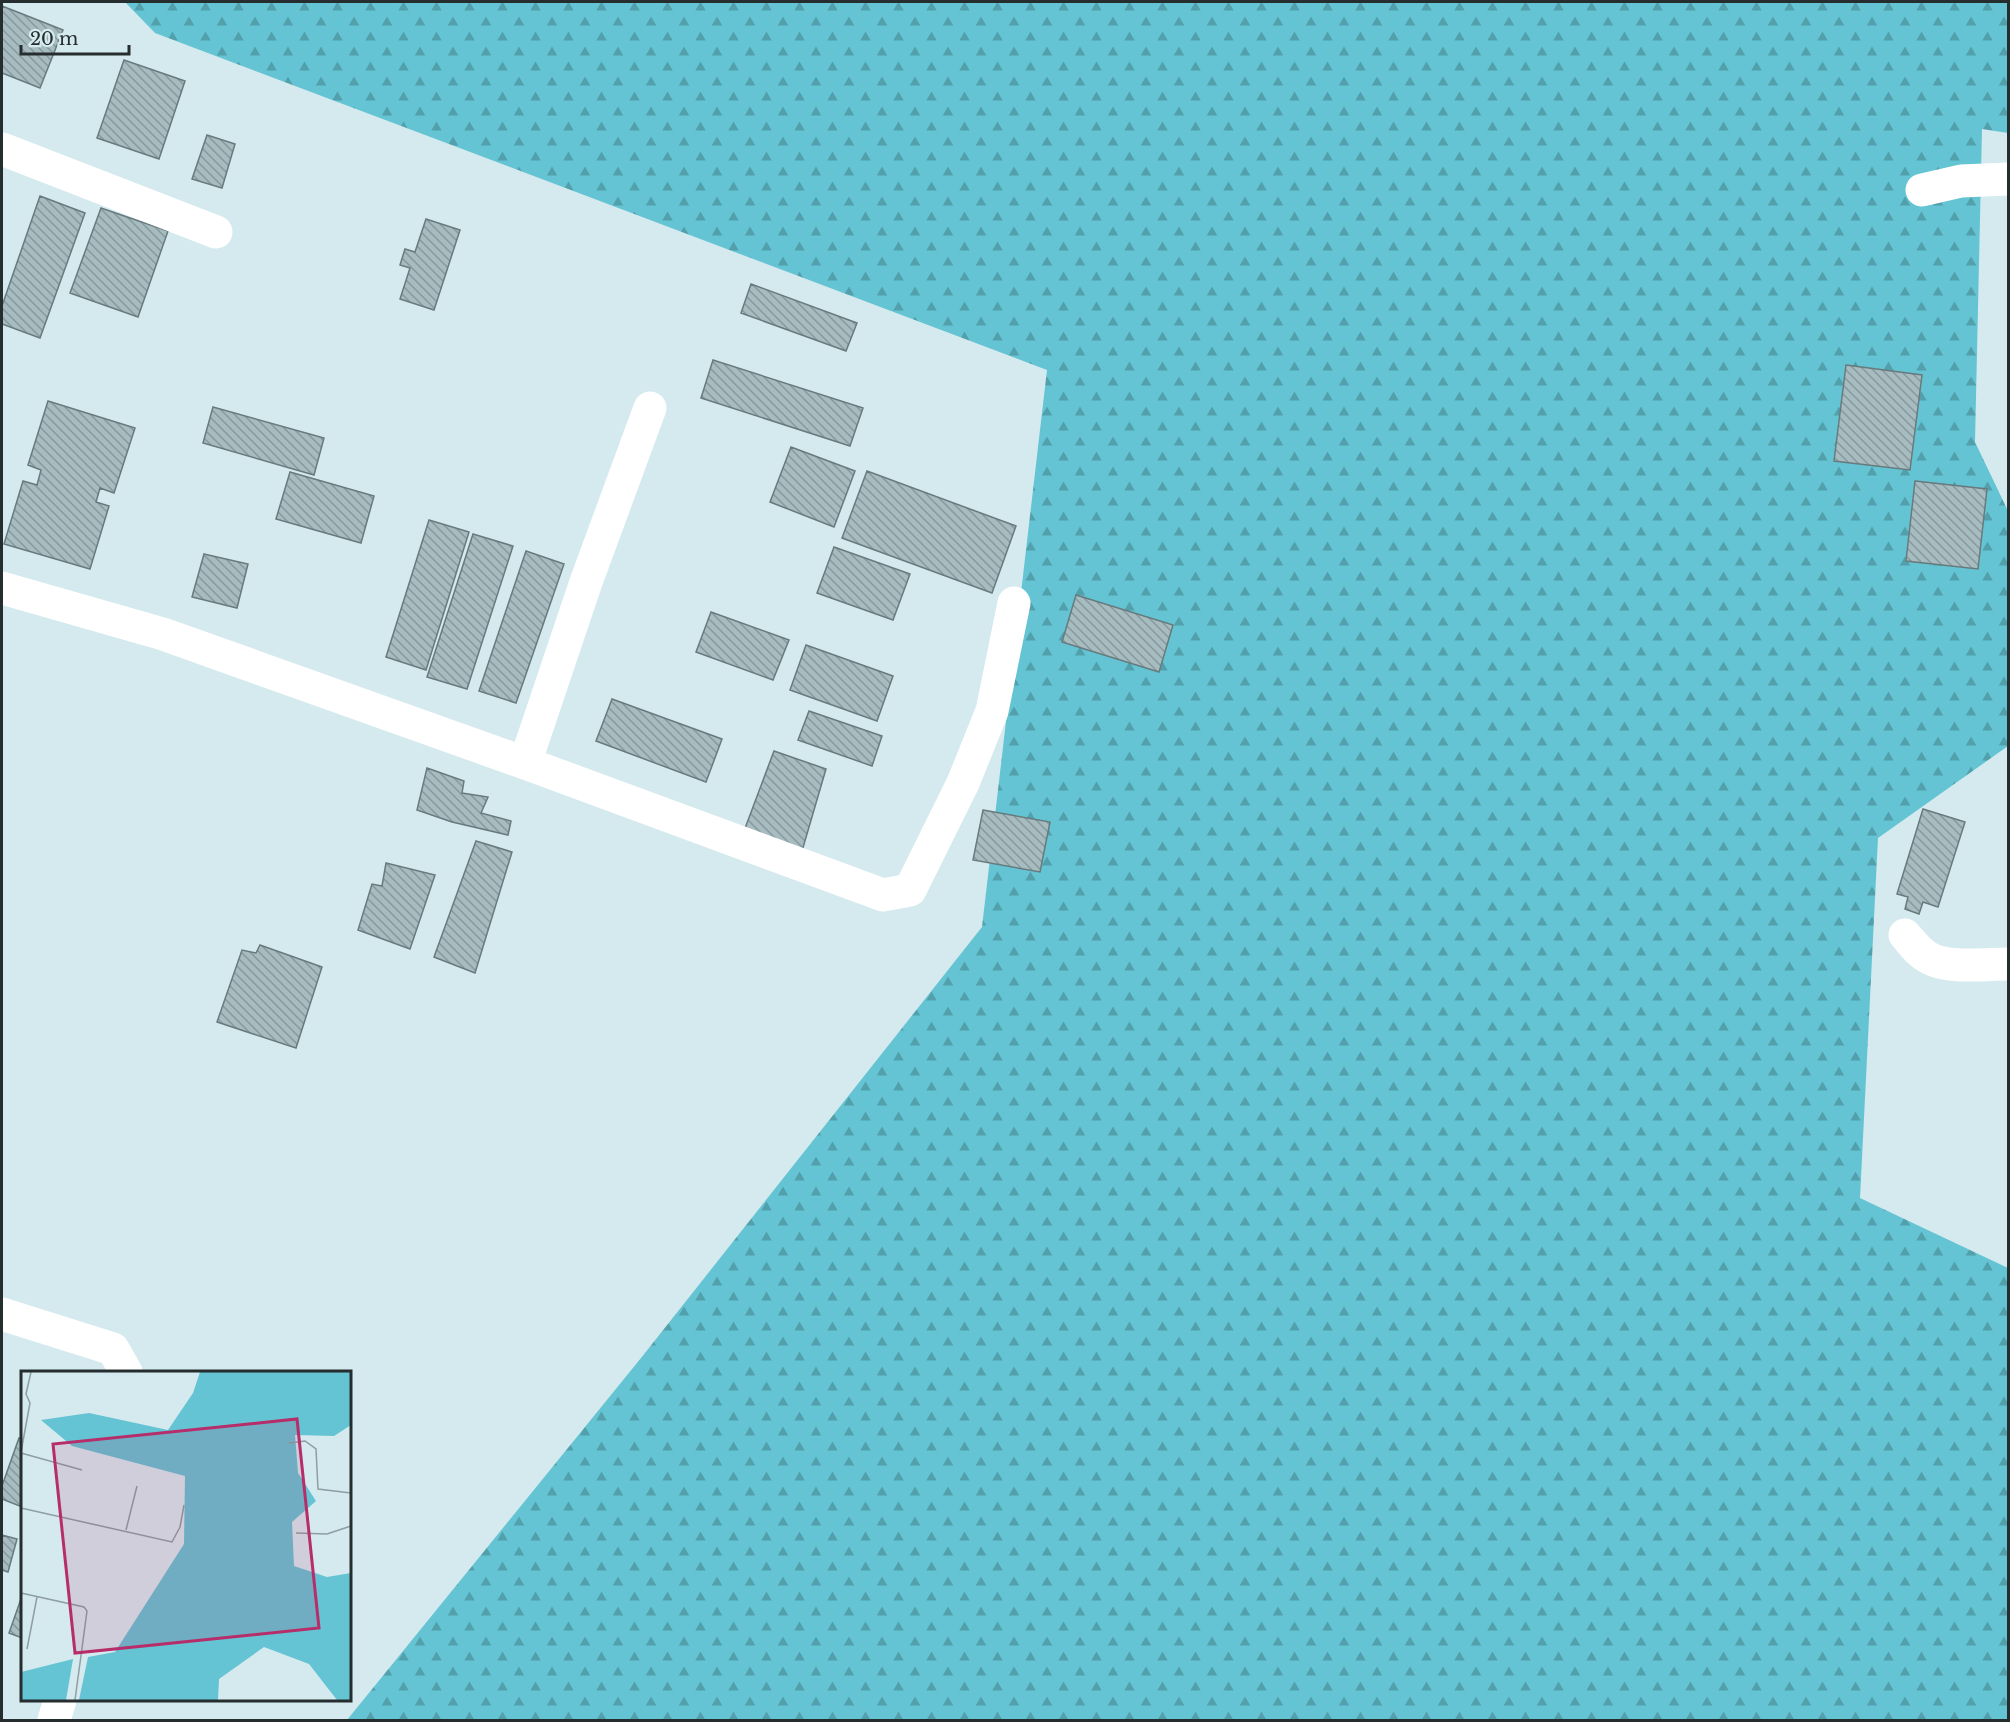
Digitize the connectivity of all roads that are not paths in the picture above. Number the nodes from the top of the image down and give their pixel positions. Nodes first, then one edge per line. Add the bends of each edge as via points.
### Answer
1 (2, 149) edge
2 (2008, 179) edge
3 (1922, 190) dead end
4 (216, 232) dead end
5 (650, 408) dead end
6 (2, 588) edge
7 (1014, 603) dead end
8 (525, 763) junction
9 (1905, 935) dead end
10 (2008, 964) edge
11 (2, 1314) edge
12 (125, 1371) edge
13 (60, 1701) edge
14 (54, 1720) edge

1 - 4 street
2 - 3 street via 1960,182
5 - 8 street
6 - 8 street via 163,634
7 - 8 street via 992,711 963,783 910,890 883,895
9 - 10 street via 1929,959 1948,964
11 - 12 street via 113,1349
13 - 14 street

